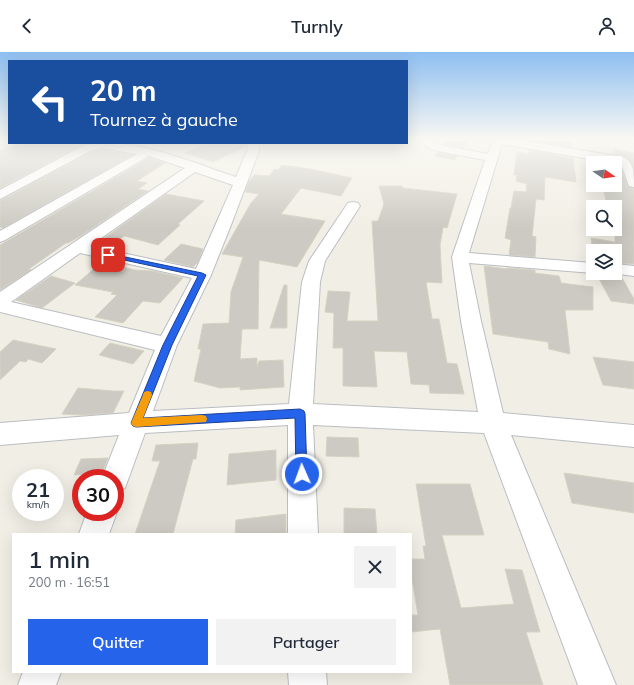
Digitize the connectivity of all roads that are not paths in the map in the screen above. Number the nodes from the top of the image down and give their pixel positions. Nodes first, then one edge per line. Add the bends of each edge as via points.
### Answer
1 (193, 168) edge
2 (49, 169) edge
3 (119, 169) edge
4 (195, 169) edge
5 (246, 169) edge
6 (489, 169) edge
7 (629, 169) edge
8 (241, 183) junction
9 (634, 183) edge
10 (0, 195) edge
11 (353, 206) dead end
12 (0, 237) edge
13 (77, 248) junction
14 (460, 257) junction
15 (586, 267) edge
16 (622, 270) edge
17 (634, 271) edge
18 (202, 275) junction
19 (0, 301) edge
20 (0, 306) edge
21 (167, 345) junction
22 (300, 414) junction
23 (136, 423) junction
24 (493, 423) junction
25 (0, 434) edge
26 (634, 436) edge
27 (119, 469) edge
28 (99, 521) edge
29 (94, 533) edge
30 (303, 533) edge
31 (42, 673) edge
32 (307, 673) edge
33 (37, 685) edge
34 (308, 685) edge
35 (597, 685) edge

1 - 13 street
2 - 10 street
3 - 12 street
4 - 8 street
5 - 8 street
6 - 14 street
7 - 9 street
8 - 18 street
11 - 22 street via 317,261 311,282
13 - 18 street
13 - 19 street
14 - 15 street
14 - 24 street
16 - 17 street
18 - 21 street
20 - 21 street
21 - 23 street
22 - 23 street
22 - 24 street
22 - 30 street
23 - 25 street
23 - 27 street
24 - 26 street
24 - 35 street
28 - 29 street
31 - 33 street
32 - 34 street

